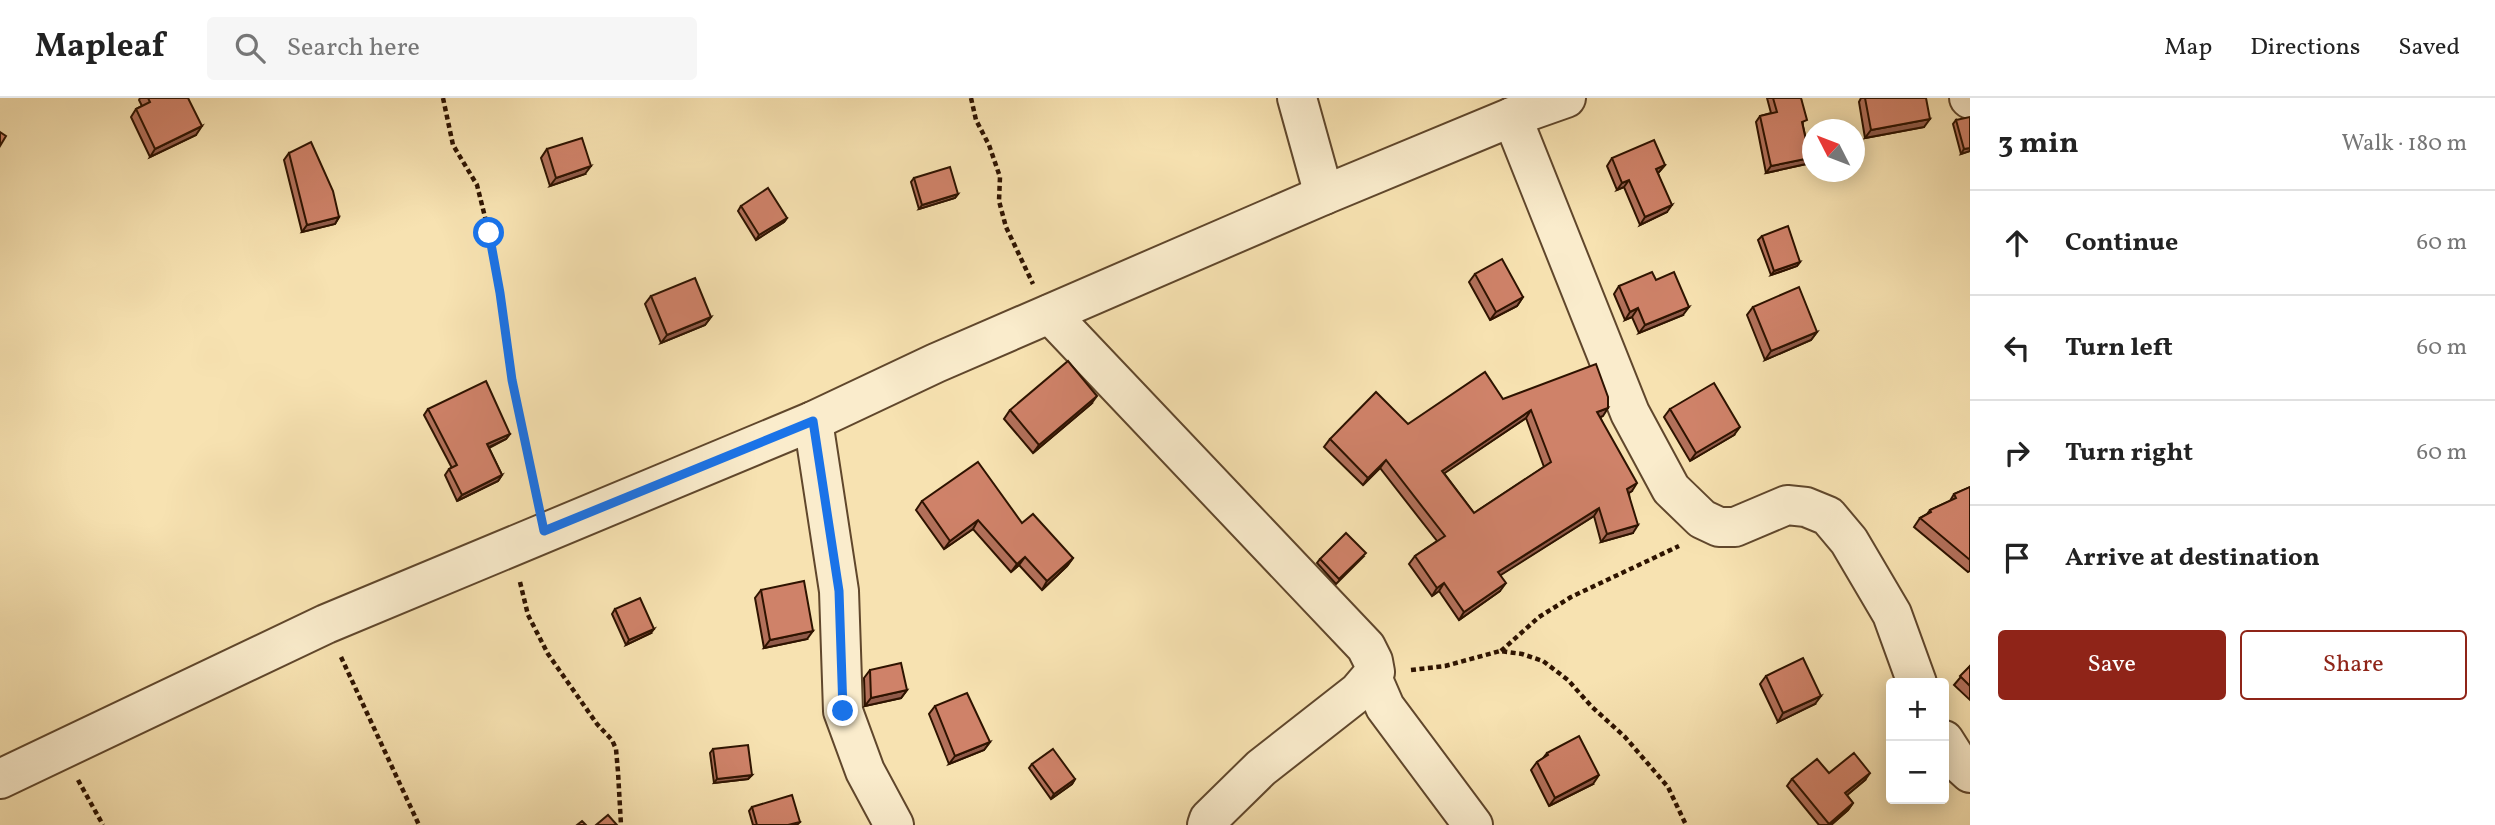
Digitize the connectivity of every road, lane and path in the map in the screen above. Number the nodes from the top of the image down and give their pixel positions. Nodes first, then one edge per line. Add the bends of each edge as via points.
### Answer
1 (443, 98) edge
2 (971, 98) edge
3 (1297, 98) edge
4 (1566, 98) edge
5 (1512, 117) junction
6 (1324, 195) junction
7 (1048, 316) junction
8 (813, 421) junction
9 (1719, 527) junction
10 (531, 537) junction
11 (326, 624) junction
12 (1500, 651) junction
13 (1373, 674) junction
14 (1915, 678) edge
15 (1945, 741) edge
16 (59, 751) junction
17 (1970, 773) edge
18 (0, 779) edge
19 (103, 825) edge
20 (419, 825) edge
21 (621, 825) edge
22 (894, 825) edge
23 (1207, 825) edge
24 (1473, 825) edge
25 (1686, 825) edge

1 - 10 path via 453,145 477,185 489,233
2 - 7 path via 1000,177 999,201 1006,227
3 - 6 street
4 - 5 street
5 - 6 street
5 - 9 street via 1630,412 1671,489 1702,519
6 - 7 street
7 - 8 street
7 - 13 street via 1366,647 1374,661
8 - 10 street
8 - 22 street via 839,591 843,711 865,771
9 - 12 path via 1570,597
9 - 14 street via 1735,527 1787,505 1828,516 1849,541 1892,614
10 - 11 street
10 - 21 path via 520,581 528,615 548,654 616,749
11 - 16 street
11 - 20 path
12 - 13 path via 1445,666
12 - 25 path via 1544,661 1568,680 1668,787
13 - 23 street via 1358,692 1261,768
13 - 24 street via 1385,707
15 - 17 street
16 - 18 street
16 - 19 path

